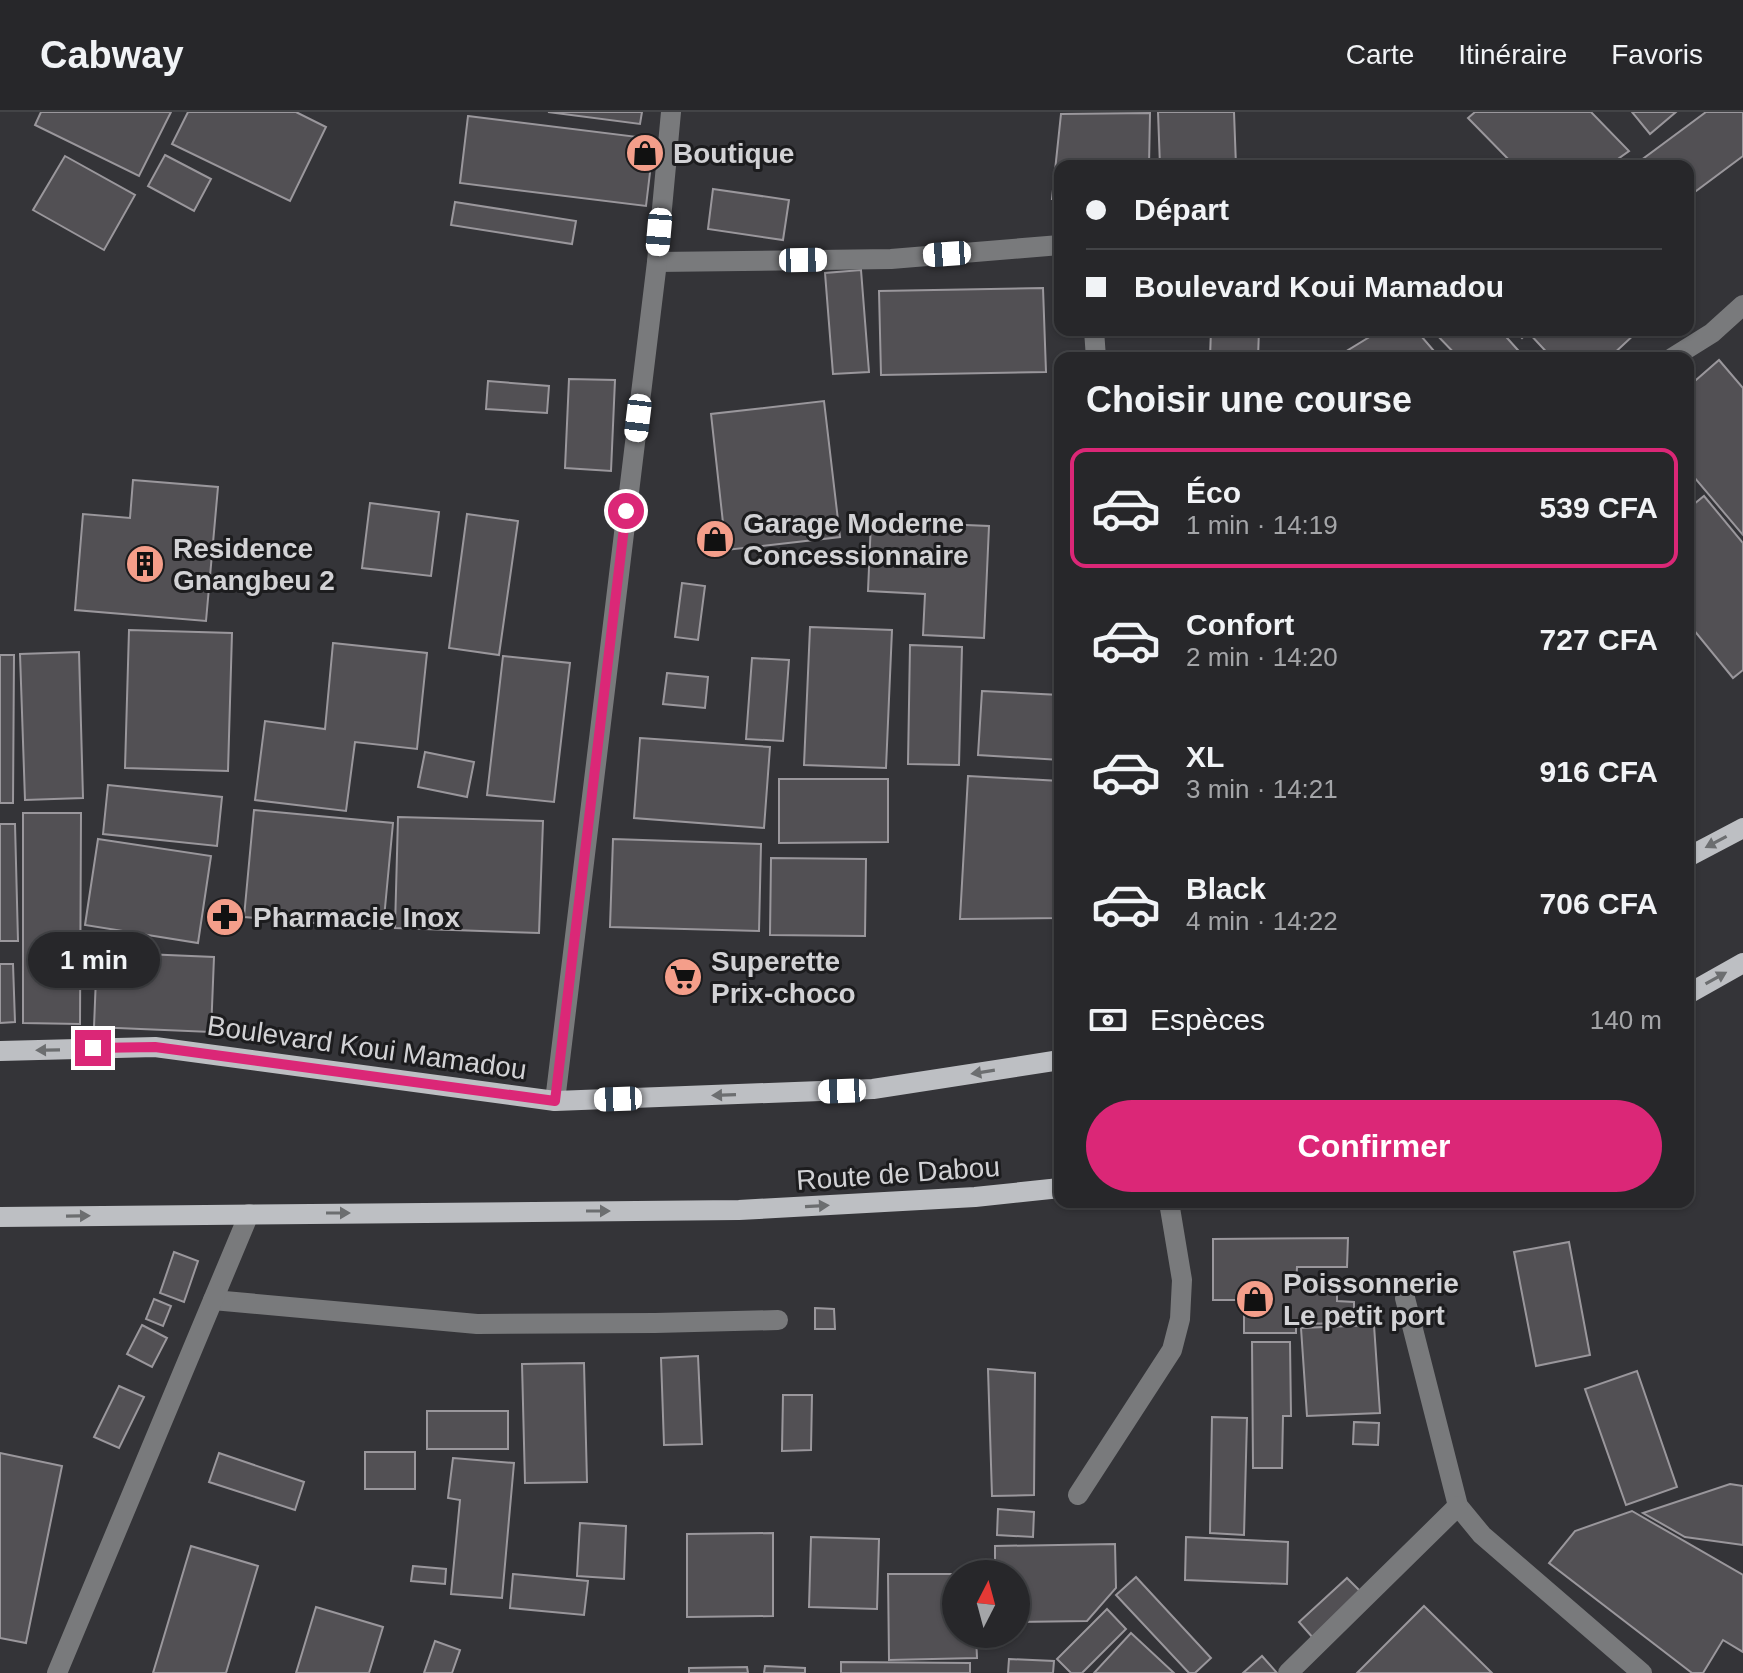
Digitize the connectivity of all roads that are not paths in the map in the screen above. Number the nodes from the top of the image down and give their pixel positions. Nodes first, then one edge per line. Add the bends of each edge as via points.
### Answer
1 (671, 112) edge
2 (1054, 245) edge
3 (657, 262) junction
4 (1743, 305) edge
5 (1682, 352) edge
6 (1743, 828) edge
7 (1694, 854) edge
8 (1743, 963) edge
9 (1694, 991) edge
10 (0, 1051) edge
11 (1054, 1061) edge
12 (555, 1101) junction
13 (1054, 1189) edge
14 (1170, 1208) edge
15 (249, 1214) junction
16 (0, 1217) edge
17 (1405, 1298) dead end
18 (213, 1300) junction
19 (778, 1320) dead end
20 (1078, 1495) dead end
21 (1458, 1506) junction
22 (57, 1673) edge
23 (1288, 1673) edge
24 (1642, 1673) edge

1 - 3 street
2 - 3 street via 891,259
3 - 12 street
4 - 5 street
6 -> 7 main road
9 -> 8 main road
12 -> 10 main road, Boulevard Koui Mamadou via 155,1047
11 -> 12 main road, Boulevard Koui Mamadou via 873,1089
15 -> 13 main road, Route de Dabou via 739,1210
14 - 20 street via 1182,1280 1172,1350
16 -> 15 main road
15 - 18 street
17 - 21 street
18 - 19 street via 477,1324
18 - 22 street
21 - 23 street
21 - 24 street via 1482,1535

